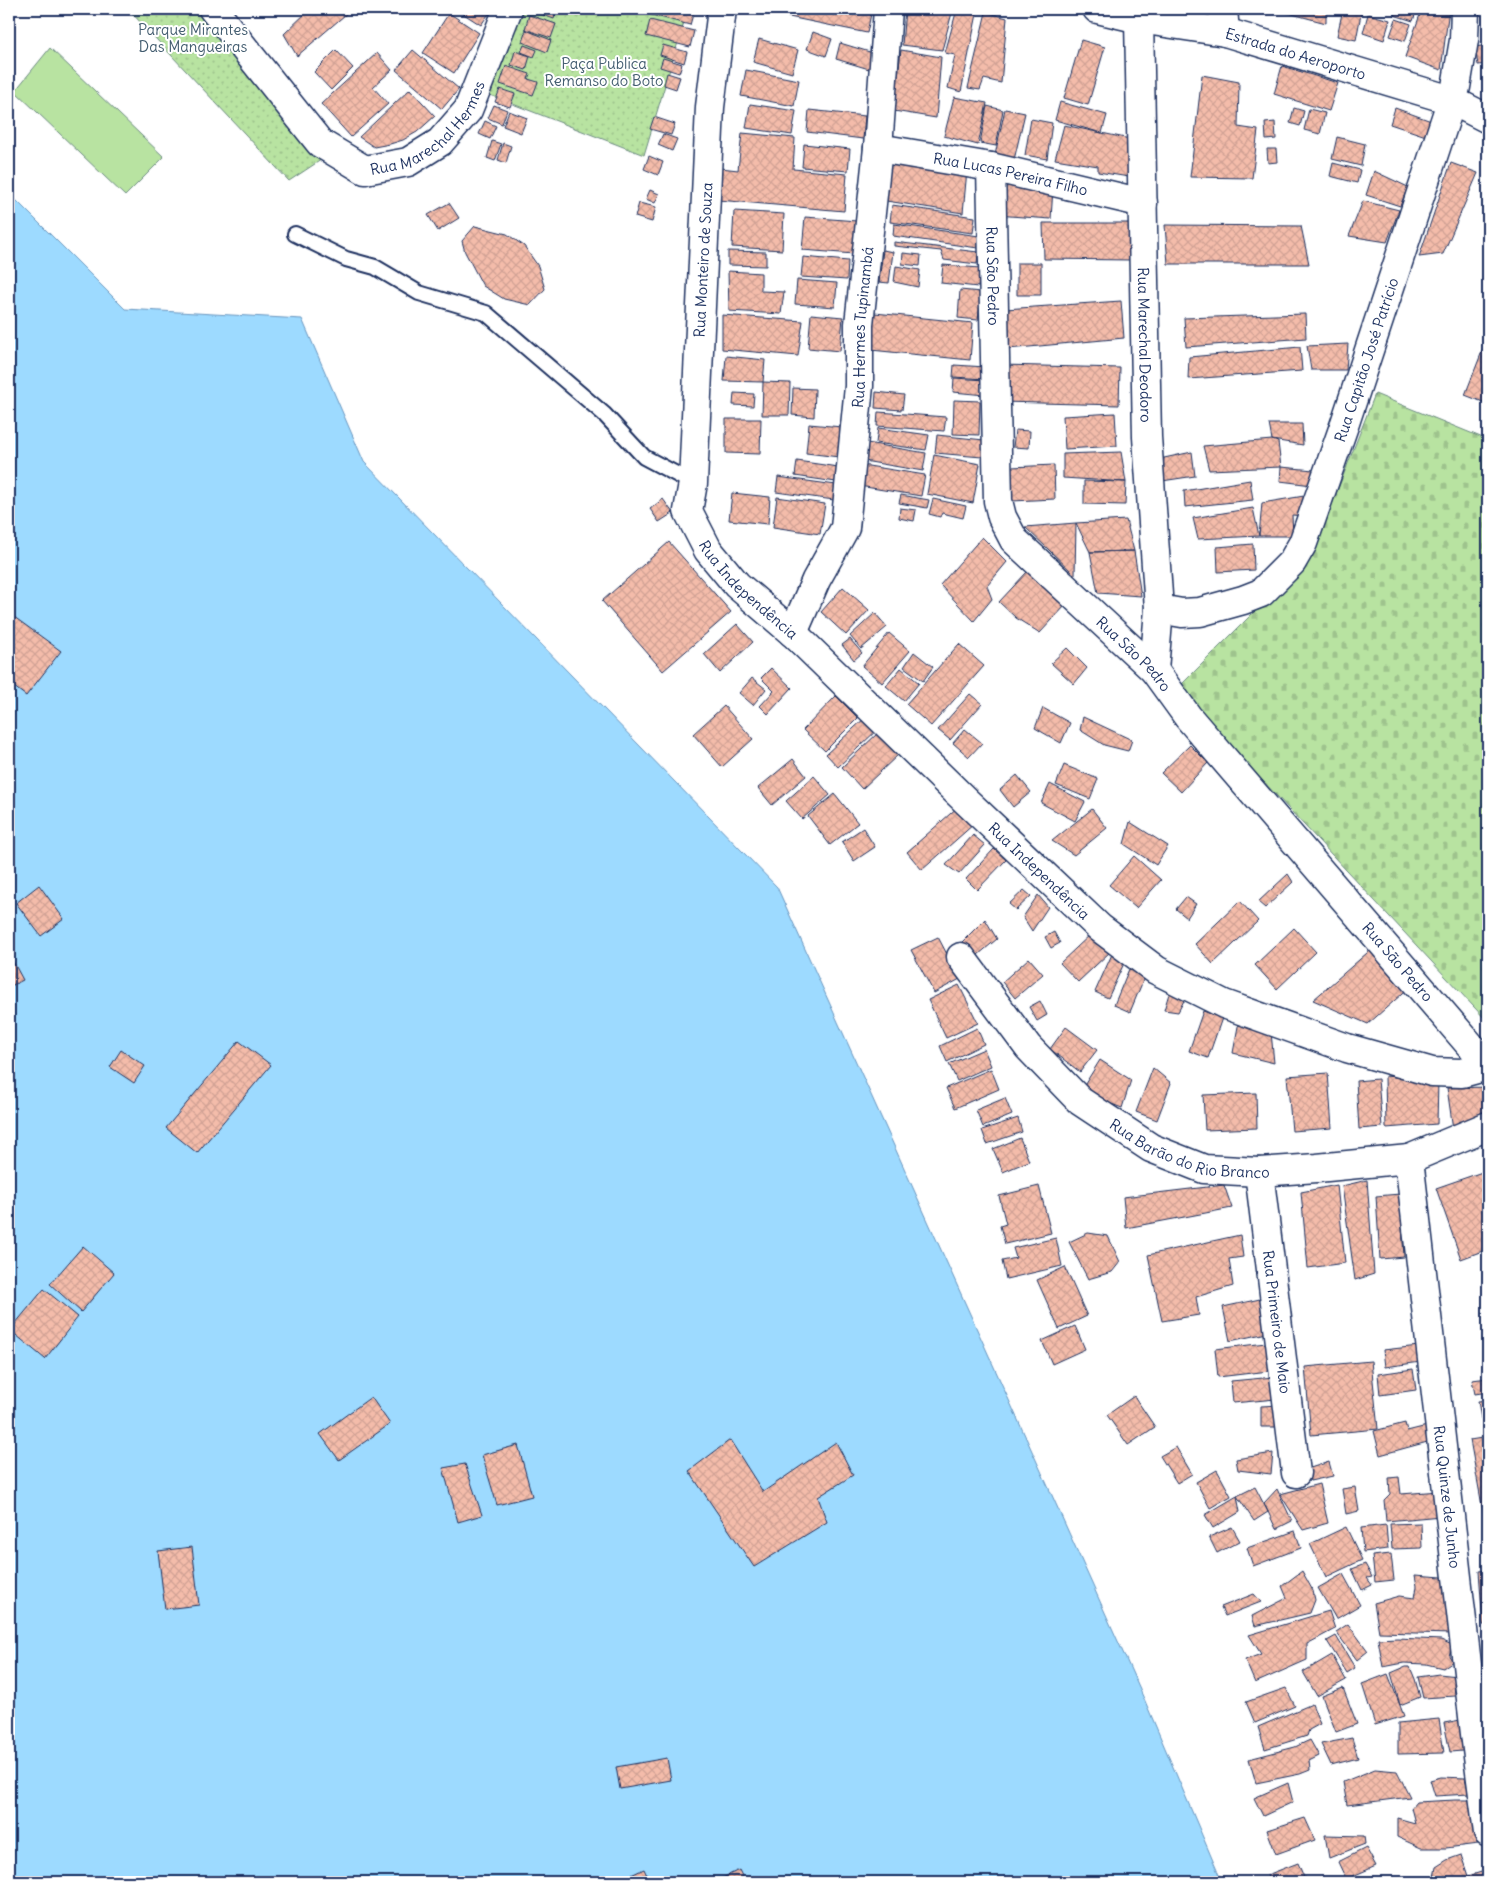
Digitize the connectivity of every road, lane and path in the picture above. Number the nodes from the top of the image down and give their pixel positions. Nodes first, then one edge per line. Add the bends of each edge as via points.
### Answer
1 (213, 9) edge
2 (508, 9) edge
3 (722, 9) edge
4 (888, 9) edge
5 (1096, 9) edge
6 (1465, 9) edge
7 (1139, 20) junction
8 (1224, 20) edge
9 (1451, 100) junction
10 (1488, 119) edge
11 (878, 148) junction
12 (991, 167) junction
13 (1143, 203) junction
14 (295, 234) dead end
15 (693, 483) junction
16 (688, 511) joint
17 (1159, 608) junction
18 (793, 633) junction
19 (1154, 670) junction
20 (961, 957) dead end
21 (1488, 1066) edge
22 (1488, 1126) edge
23 (1409, 1159) junction
24 (1259, 1172) junction
25 (1296, 1473) dead end
26 (1488, 1833) edge

1 - 2 street, Rua Marechal Hermes via 320,143 365,170 408,162 440,142 468,110
3 - 15 street, Rua Monteiro de Souza via 710,107
4 - 11 street, Rua Hermes Tupinambá
5 - 7 street, Estrada do Aeroporto
6 - 9 street, Rua Capitão José Patrício via 1464,40
7 - 8 street, Estrada do Aeroporto
7 - 13 street, Rua Marechal Deodoro
8 - 9 street, Estrada do Aeroporto
9 - 10 street, Estrada do Aeroporto
9 - 17 street, Rua Capitão José Patrício via 1303,543 1292,562 1261,593 1200,612 1182,614
11 - 12 street, Rua Lucas Pereira Filho
11 - 18 street, Rua Hermes Tupinambá via 859,324 858,386 845,528 816,580
12 - 13 street, Rua Lucas Pereira Filho
12 - 19 street, Rua São Pedro via 998,500 1002,517 1014,540
13 - 17 street, Rua Marechal Deodoro via 1147,437
14 - 15 lane via 346,260 375,267 419,293 486,313 604,414 644,457
15 - 16 street, Rua Monteiro de Souza
16 - 18 street, Rua Independência via 708,550 737,585
17 - 19 street, Rua Marechal Deodoro
18 - 21 street, Rua Independência via 1100,928 1156,970 1224,1004 1356,1051 1432,1072 1462,1073
19 - 21 street, Rua São Pedro via 1188,717
20 - 24 street, Rua Barão do Rio Branco via 1028,1047 1080,1101 1151,1148 1204,1169
22 - 23 street, Rua Barão do Rio Branco
23 - 24 street, Rua Barão do Rio Branco
23 - 26 street, Rua Quinze de Junho
24 - 25 street, Rua Primeiro de Maio

